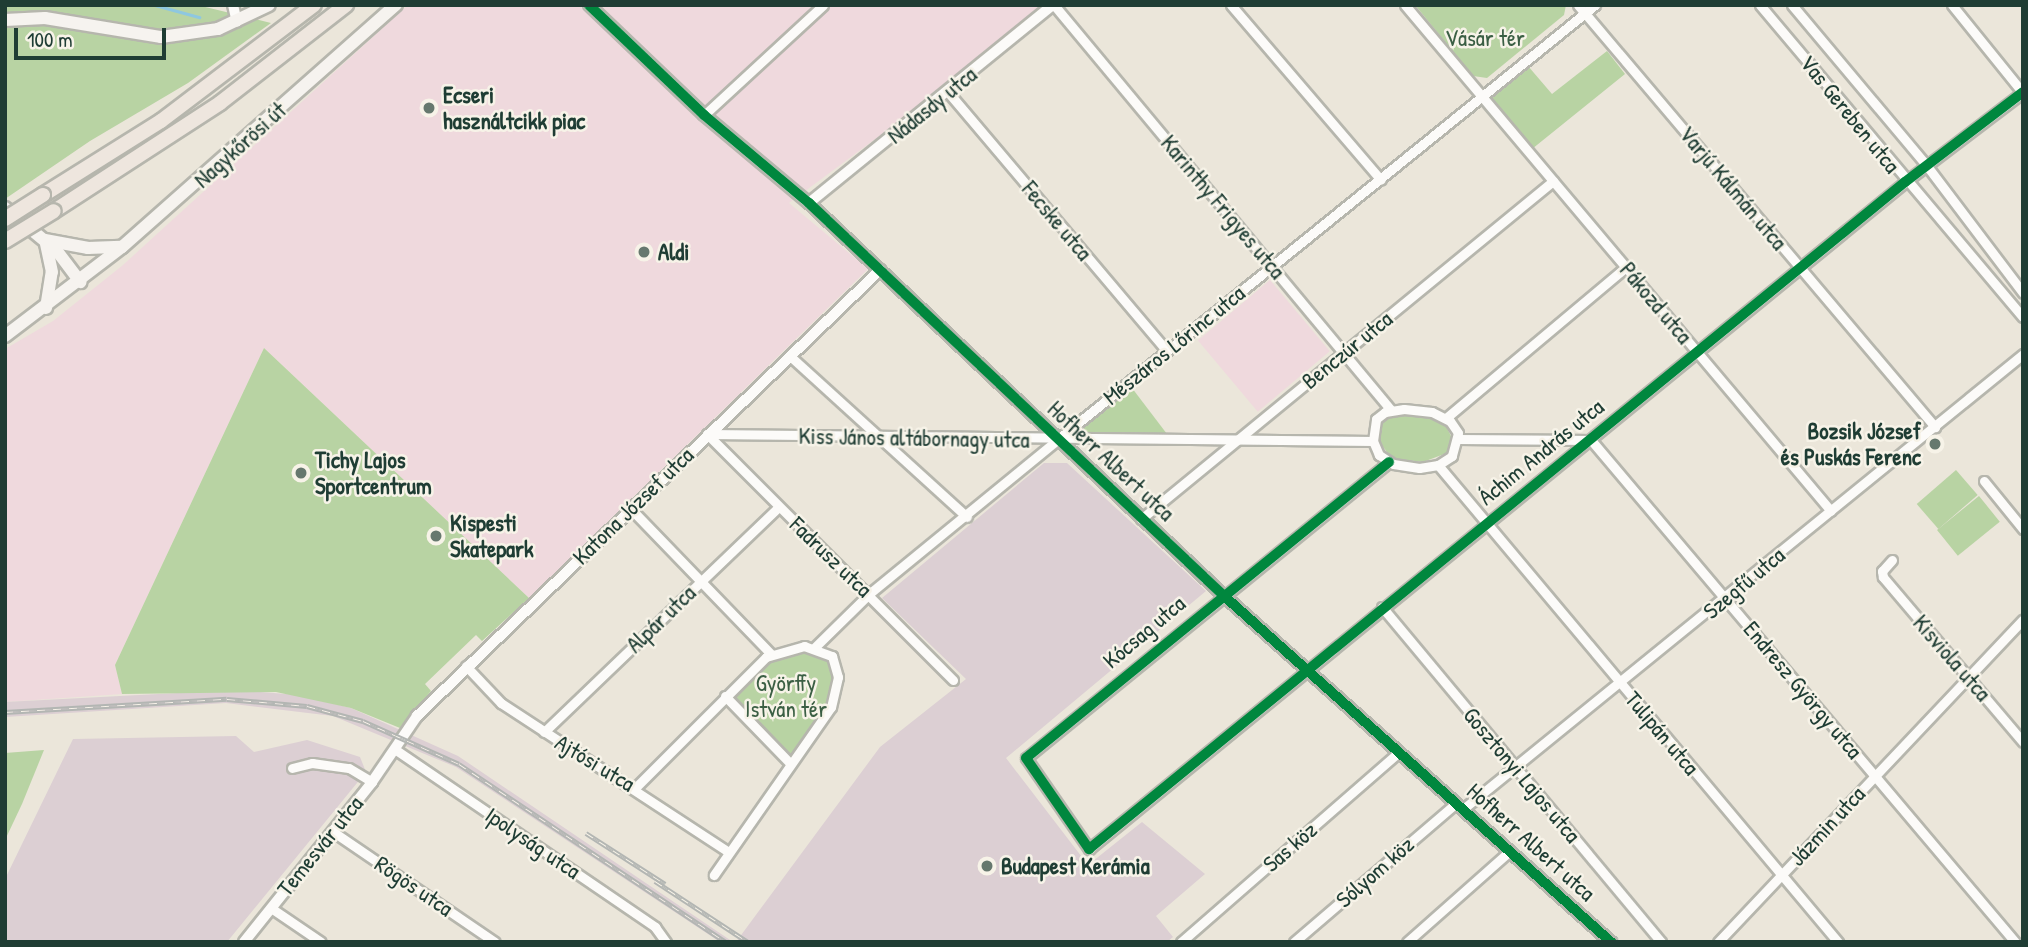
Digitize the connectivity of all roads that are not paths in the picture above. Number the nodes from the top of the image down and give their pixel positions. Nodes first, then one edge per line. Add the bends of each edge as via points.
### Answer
1 (233, 5) edge
2 (269, 5) edge
3 (314, 5) edge
4 (346, 5) edge
5 (396, 5) edge
6 (589, 5) edge
7 (823, 5) edge
8 (1054, 5) edge
9 (1231, 5) edge
10 (1405, 5) edge
11 (1578, 5) edge
12 (1595, 5) edge
13 (1760, 5) edge
14 (1792, 5) edge
15 (1952, 5) edge
16 (1585, 13) junction
17 (5, 20) edge
18 (237, 22) junction
19 (948, 92) junction
20 (2023, 93) edge
21 (1480, 96) junction
22 (704, 115) junction
23 (1927, 166) junction
24 (1381, 180) junction
25 (1553, 181) junction
26 (1905, 182) junction
27 (809, 203) junction
28 (5, 208) edge
29 (5, 219) edge
30 (45, 240) junction
31 (5, 241) edge
32 (122, 247) junction
33 (1272, 265) junction
34 (1626, 267) junction
35 (1800, 267) junction
36 (880, 270) junction
37 (80, 282) junction
38 (2023, 293) edge
39 (46, 308) junction
40 (2023, 317) edge
41 (5, 336) edge
42 (1167, 351) junction
43 (1343, 351) junction
44 (1697, 352) junction
45 (2023, 354) edge
46 (790, 356) junction
47 (1391, 410) junction
48 (1446, 418) junction
49 (1935, 427) junction
50 (707, 435) junction
51 (880, 438) junction
52 (1458, 439) junction
53 (1057, 440) junction
54 (1238, 440) junction
55 (1591, 440) junction
56 (1373, 441) junction
57 (1389, 462) junction
58 (1438, 465) junction
59 (1984, 481) dead end
60 (779, 507) junction
61 (631, 509) junction
62 (1831, 510) junction
63 (967, 517) junction
64 (1141, 519) junction
65 (1488, 521) junction
66 (2023, 529) edge
67 (1892, 560) dead end
68 (699, 581) junction
69 (869, 594) junction
70 (1223, 595) junction
71 (1726, 599) junction
72 (1382, 607) junction
73 (2023, 619) edge
74 (815, 647) junction
75 (771, 654) junction
76 (466, 666) junction
77 (1307, 670) junction
78 (1969, 676) junction
79 (953, 680) dead end
80 (1620, 683) junction
81 (725, 696) junction
82 (544, 732) junction
83 (2023, 742) edge
84 (396, 750) junction
85 (1399, 752) junction
86 (790, 763) junction
87 (1515, 767) junction
88 (292, 768) dead end
89 (1875, 775) junction
90 (372, 782) junction
91 (636, 787) junction
92 (1460, 806) junction
93 (332, 831) junction
94 (1089, 849) joint
95 (1510, 851) junction
96 (729, 852) junction
97 (714, 875) dead end
98 (1781, 875) junction
99 (271, 908) junction
100 (666, 940) edge
101 (244, 942) edge
102 (321, 942) edge
103 (495, 942) edge
104 (1181, 942) edge
105 (1294, 942) edge
106 (1407, 942) edge
107 (1611, 942) edge
108 (1661, 942) edge
109 (1718, 942) edge
110 (1838, 942) edge
111 (2015, 942) edge

1 - 18 street
2 - 18 main road
3 - 29 main road, bridge via 161,121
4 - 31 main road, bridge via 220,103
5 - 32 main road, Nagykőrösi út
6 - 22 street, Hofherr Albert utca
7 - 22 street
8 - 19 street, Nádasdy utca
8 - 33 street, Karinthy Frigyes utca
9 - 24 street
10 - 21 street
11 - 16 street
12 - 16 street
13 - 26 street, Vas Gereben utca
14 - 23 street, Vas Gereben utca
15 - 20 street
16 - 21 street
16 - 35 street, Varjú Kálmán utca
17 - 18 main road via 44,18 162,37
19 - 27 street, Nádasdy utca
19 - 42 street, Fecske utca
20 - 23 street, Áchim András utca
21 - 24 street, Mészáros Lőrinc utca
21 - 25 street, Pákozd utca
22 - 27 street, Hofherr Albert utca
23 - 26 street, Áchim András utca
23 - 38 street, Vas Gereben utca
24 - 33 street, Mészáros Lőrinc utca
25 - 34 street, Pákozd utca
25 - 43 street, Benczúr utca
26 - 35 street, Áchim András utca
26 - 40 street, Vas Gereben utca
27 - 36 street, Hofherr Albert utca
28 - 30 main road
30 - 32 main road via 88,248
30 - 37 main road
30 - 39 main road via 52,272
32 - 37 main road, Nagykőrösi út
33 - 42 street, Mészáros Lőrinc utca
33 - 43 street, Karinthy Frigyes utca
34 - 44 street, Pákozd utca
34 - 48 street
35 - 44 street, Áchim András utca
35 - 49 street, Varjú Kálmán utca
36 - 46 street, Katona József utca
36 - 53 street, Hofherr Albert utca
37 - 39 main road, Nagykőrösi út
39 - 41 main road, Nagykőrösi út
42 - 53 street, Mészáros Lőrinc utca
43 - 47 street, Karinthy Frigyes utca
43 - 54 street, Benczúr utca
44 - 55 street, Áchim András utca
44 - 62 street, Pákozd utca
45 - 49 street, Szegfű utca
46 - 50 street, Katona József utca
46 - 51 street
47 - 48 street via 1422,410
47 - 56 street via 1376,419
48 - 52 street via 1456,428
49 - 62 street, Szegfű utca
50 - 51 street, Kiss János altábornagy utca
50 - 60 street, Fadrusz utca
50 - 61 street, Katona József utca
51 - 53 street, Kiss János altábornagy utca
51 - 63 street
52 - 55 street
52 - 58 street via 1452,456
53 - 54 street, Kiss János altábornagy utca
53 - 63 street, Mészáros Lőrinc utca
53 - 64 street, Hofherr Albert utca
54 - 56 street, Kiss János altábornagy utca
54 - 64 street, Benczúr utca
55 - 65 street, Áchim András utca
55 - 71 street, Endresz György utca
56 - 57 street via 1379,455
57 - 58 street via 1412,468
57 - 70 street, Kócsag utca
58 - 65 street
59 - 66 street
60 - 68 street, Alpár utca
60 - 69 street, Fadrusz utca
61 - 68 street
61 - 76 street, Katona József utca
62 - 71 street, Szegfű utca
63 - 69 street, Mészáros Lőrinc utca
64 - 70 street, Hofherr Albert utca
65 - 72 street, Áchim András utca
65 - 80 street, Tulipán utca
67 - 78 street, Kisviola utca via 1881,574
68 - 75 street
68 - 82 street, Alpár utca
69 - 74 street, Mészáros Lőrinc utca
69 - 79 street, Fadrusz utca
70 - 77 street, Hofherr Albert utca
70 - 94 street, Kócsag utca via 1026,758
71 - 80 street, Szegfű utca
71 - 89 street, Endresz György utca
72 - 77 street, Áchim András utca
72 - 87 street, Gosztonyi Lajos utca
73 - 78 street, Jázmin utca
74 - 75 street
74 - 86 street via 835,660 837,692 827,714
75 - 81 street
76 - 82 street, Ajtósi utca via 501,703
76 - 84 street, Katona József utca via 416,716
77 - 85 street, Hofherr Albert utca
77 - 94 street, Áchim András utca
78 - 83 street, Kisviola utca
78 - 89 street, Jázmin utca
80 - 87 street, Szegfű utca
80 - 98 street, Tulipán utca
81 - 86 street
81 - 91 street
82 - 91 street, Ajtósi utca
84 - 90 street, Temesvár utca
84 - 100 street, Ipolyság utca via 655,927
85 - 92 street, Hofherr Albert utca
85 - 104 street, Sas köz
86 - 96 street
87 - 92 street, Szegfű utca
87 - 108 street, Gosztonyi Lajos utca
88 - 90 street via 312,763 349,768
89 - 98 street, Jázmin utca
89 - 111 street, Endresz György utca
90 - 93 street, Temesvár utca
91 - 96 street, Ajtósi utca
92 - 95 street, Hofherr Albert utca
92 - 105 street, Sólyom köz
93 - 99 street, Temesvár utca
93 - 103 street, Rögös utca
95 - 106 street
95 - 107 street, Hofherr Albert utca
96 - 97 street
98 - 109 street, Jázmin utca
98 - 110 street, Tulipán utca
99 - 101 street, Temesvár utca
99 - 102 street

